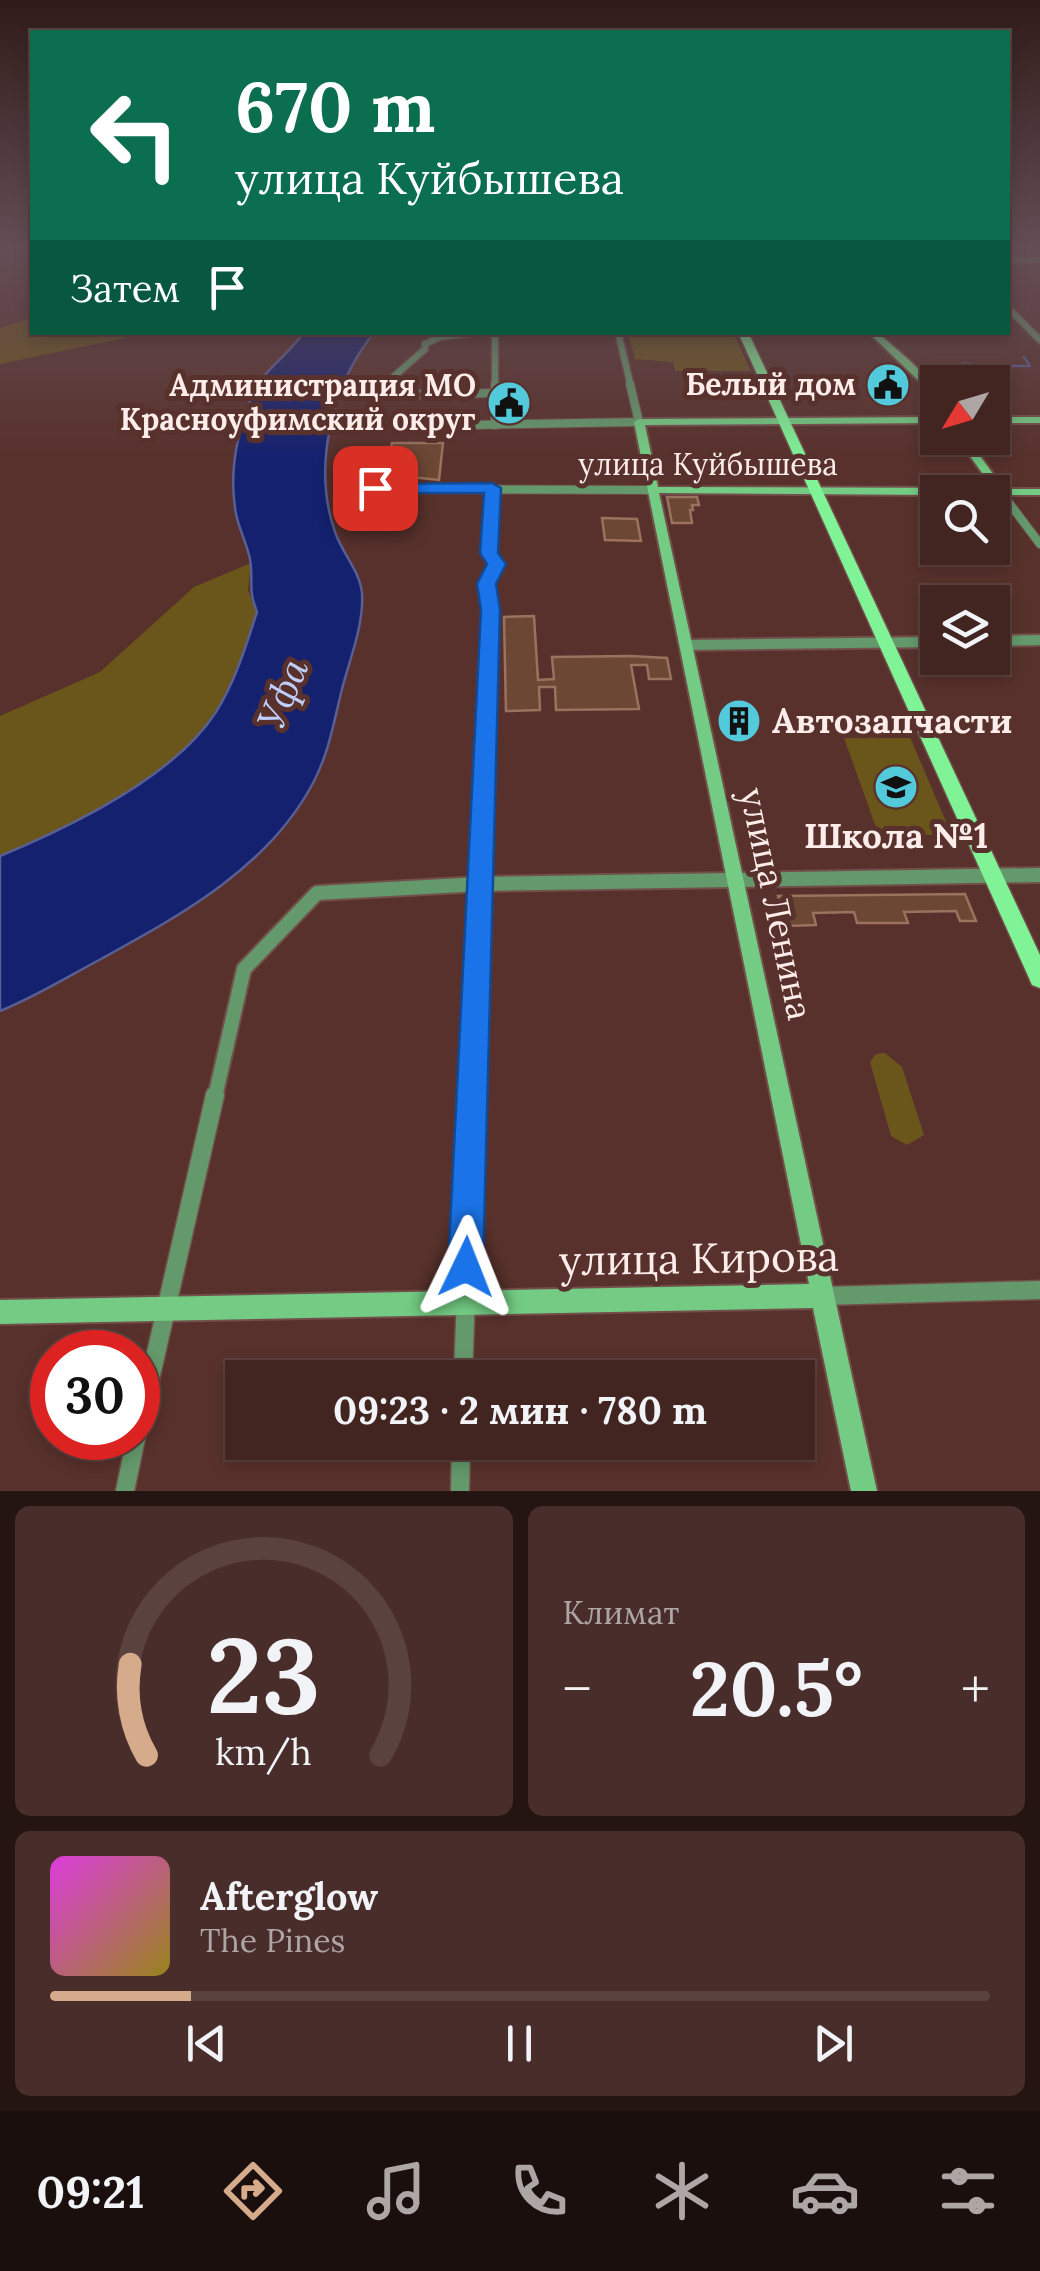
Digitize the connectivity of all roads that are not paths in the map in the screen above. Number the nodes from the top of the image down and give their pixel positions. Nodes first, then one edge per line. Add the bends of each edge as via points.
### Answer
1 (1019, 320) edge
2 (1027, 328) junction
3 (1040, 328) edge
4 (455, 335) edge
5 (495, 335) edge
6 (619, 335) edge
7 (744, 335) edge
8 (875, 335) edge
9 (1040, 340) edge
10 (920, 377) edge
11 (494, 393) junction
12 (920, 420) edge
13 (1010, 420) edge
14 (1040, 420) edge
15 (785, 421) junction
16 (638, 422) junction
17 (495, 424) junction
18 (472, 425) dead end
19 (375, 488) dead end
20 (492, 488) junction
21 (654, 490) junction
22 (920, 491) edge
23 (1010, 491) edge
24 (817, 492) junction
25 (1040, 492) edge
26 (1010, 504) edge
27 (1040, 544) edge
28 (1040, 640) edge
29 (1010, 641) edge
30 (920, 642) edge
31 (887, 643) junction
32 (687, 645) junction
33 (1040, 875) edge
34 (994, 876) junction
35 (738, 880) junction
36 (480, 884) junction
37 (1040, 978) edge
38 (1040, 1290) edge
39 (823, 1296) junction
40 (464, 1303) junction
41 (164, 1306) junction
42 (0, 1312) edge
43 (159, 1330) edge
44 (463, 1360) edge
45 (132, 1460) edge
46 (461, 1460) edge
47 (125, 1491) edge
48 (460, 1491) edge
49 (864, 1491) edge

1 - 2 street
2 - 3 street
2 - 9 street
4 - 11 street via 425,344 380,392
5 - 11 street
6 - 16 street, улица Ленина
7 - 15 main road
8 - 10 main road
11 - 17 street
12 - 15 main road
13 - 14 main road
15 - 16 main road
15 - 24 main road
16 - 17 street
16 - 21 main road, улица Ленина
17 - 18 street
19 - 20 street, улица Куйбышева
20 - 21 street, улица Куйбышева
20 - 36 street via 489,553 496,564 487,584
21 - 24 main road, улица Куйбышева
21 - 32 main road, улица Ленина
22 - 24 main road, улица Куйбышева
23 - 25 main road, улица Куйбышева
24 - 31 main road
26 - 27 street
28 - 29 street
30 - 31 street
31 - 32 street
31 - 34 main road
32 - 35 main road, улица Ленина
33 - 34 street
34 - 35 street
34 - 37 main road
35 - 36 street
35 - 39 main road, улица Ленина
36 - 40 street
36 - 41 street via 317,893 244,969
38 - 39 street, улица Кирова
39 - 40 main road, улица Кирова
39 - 49 main road, улица Ленина
40 - 41 main road, улица Кирова
40 - 44 street
41 - 42 main road, улица Кирова
41 - 43 street
45 - 47 street
46 - 48 street

